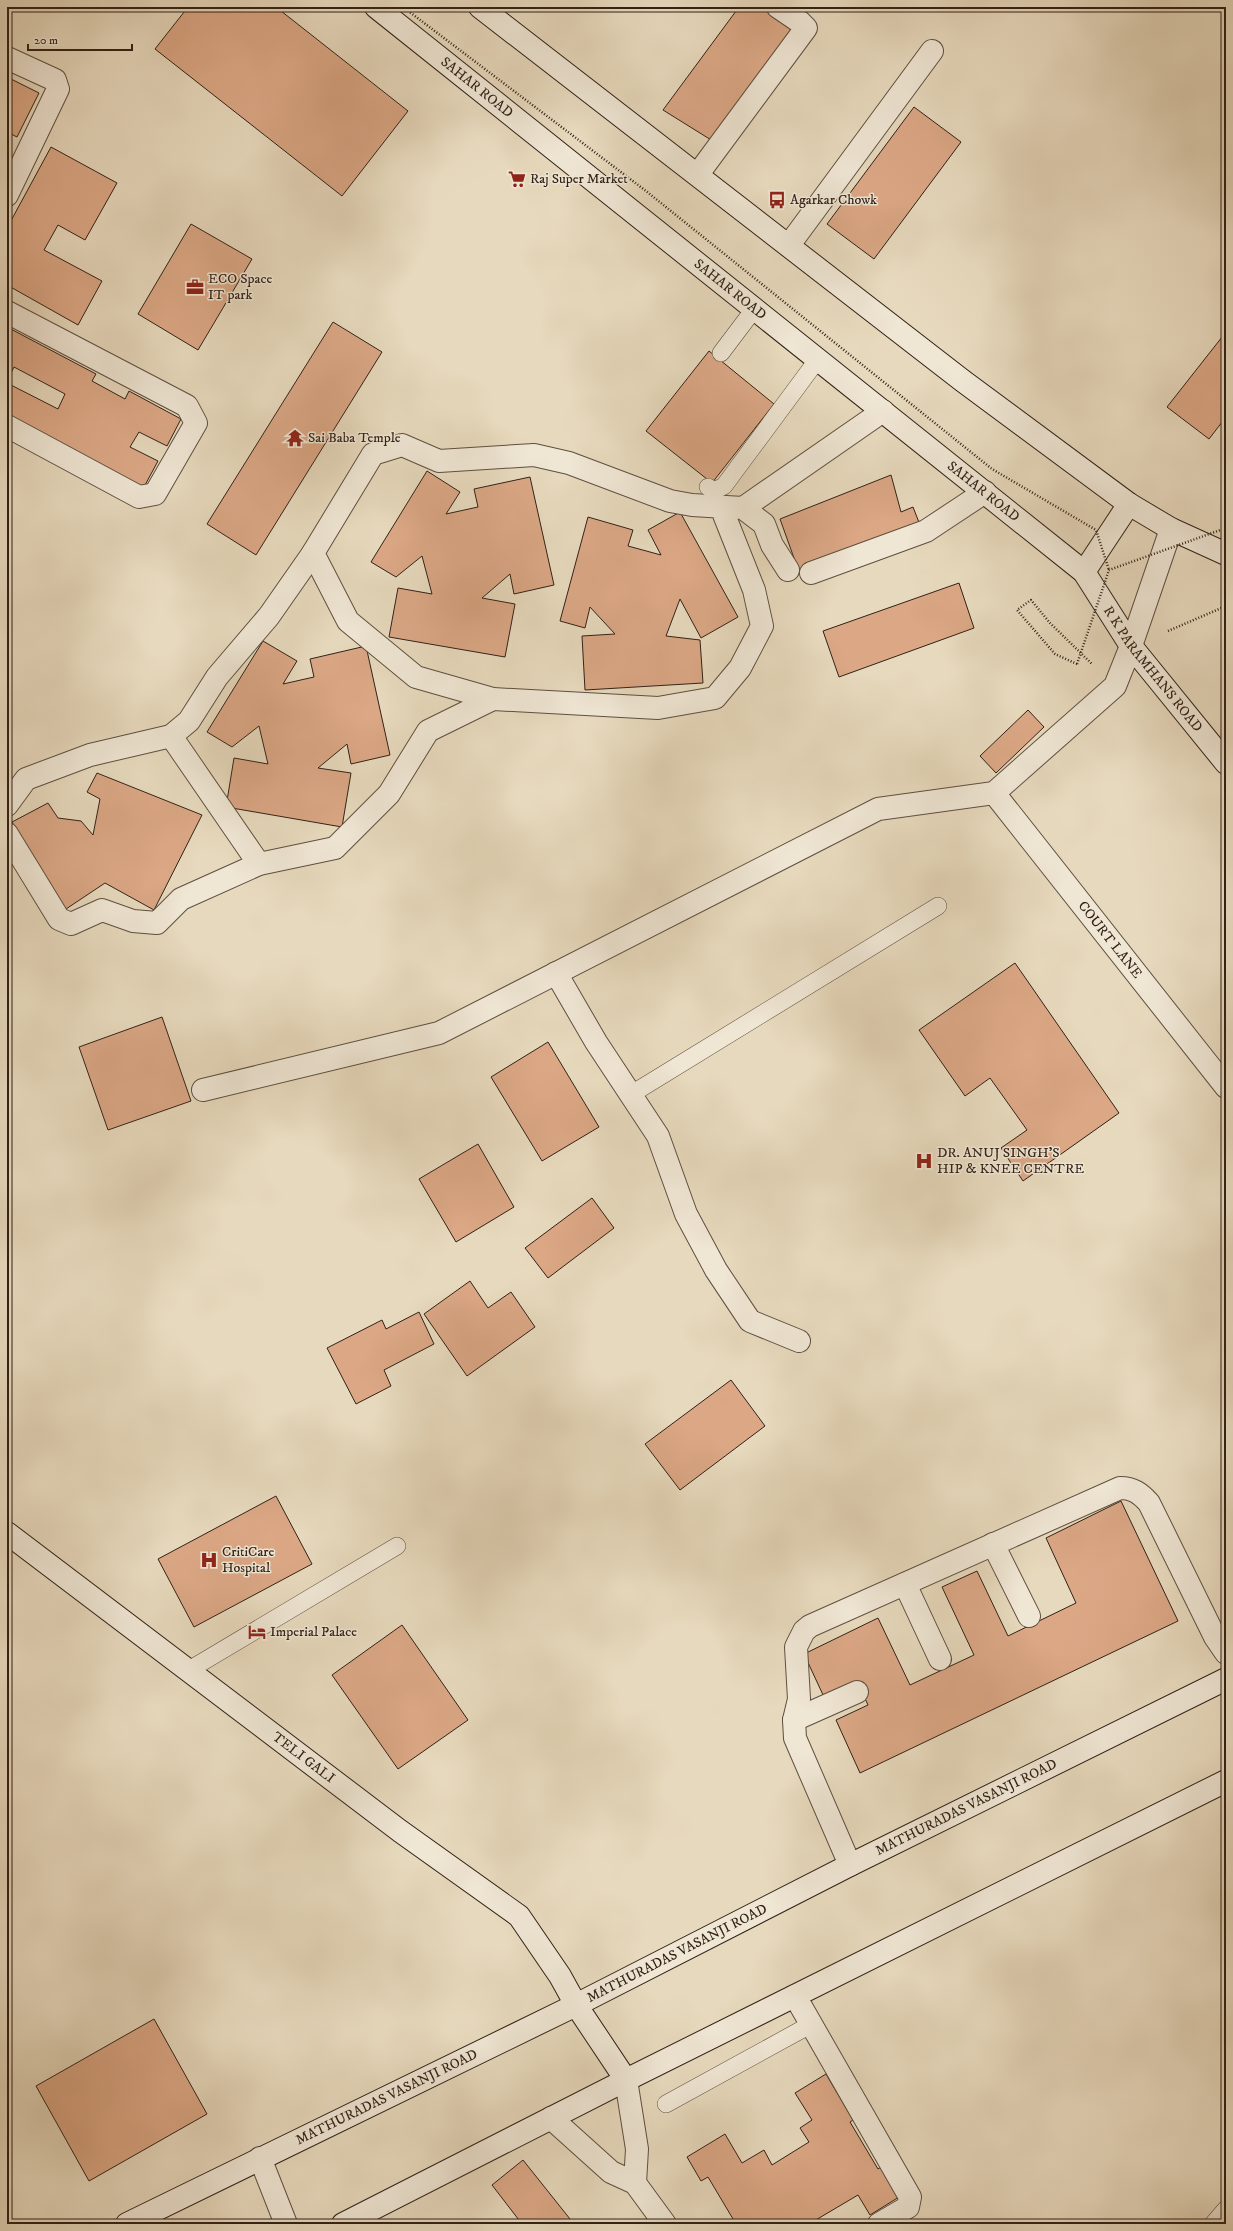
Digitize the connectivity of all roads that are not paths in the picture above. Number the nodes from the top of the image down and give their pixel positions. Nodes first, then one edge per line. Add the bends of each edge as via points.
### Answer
1 (376, 7) edge
2 (480, 7) edge
3 (778, 7) edge
4 (932, 50) dead end
5 (7, 58) edge
6 (698, 174) junction
7 (7, 195) edge
8 (789, 245) junction
9 (755, 308) junction
10 (7, 312) edge
11 (721, 353) dead end
12 (818, 359) junction
13 (883, 411) junction
14 (7, 426) edge
15 (708, 487) dead end
16 (985, 492) junction
17 (1128, 504) junction
18 (721, 507) junction
19 (743, 508) junction
20 (1171, 529) junction
21 (313, 553) junction
22 (1226, 554) edge
23 (788, 570) dead end
24 (1084, 572) junction
25 (811, 573) dead end
26 (1131, 646) junction
27 (493, 699) junction
28 (171, 736) junction
29 (1226, 764) edge
30 (994, 793) junction
31 (7, 805) edge
32 (7, 834) edge
33 (258, 864) junction
34 (938, 906) dead end
35 (556, 973) junction
36 (1226, 1086) edge
37 (203, 1090) dead end
38 (630, 1095) junction
39 (799, 1341) dead end
40 (7, 1533) edge
41 (993, 1544) junction
42 (397, 1546) dead end
43 (905, 1584) junction
44 (1029, 1616) dead end
45 (1226, 1653) edge
46 (940, 1660) dead end
47 (189, 1670) junction
48 (1226, 1680) edge
49 (857, 1692) dead end
50 (794, 1720) junction
51 (1226, 1781) edge
52 (850, 1865) junction
53 (795, 1996) junction
54 (576, 2004) junction
55 (810, 2024) junction
56 (626, 2080) junction
57 (666, 2104) dead end
58 (551, 2118) junction
59 (260, 2158) junction
60 (635, 2183) junction
61 (1226, 2209) edge
62 (127, 2224) edge
63 (286, 2224) edge
64 (343, 2224) edge
65 (665, 2224) edge
66 (878, 2224) edge
67 (1213, 2224) edge

1 - 9 street, SAHAR ROAD
2 - 6 street
3 - 6 street via 806,28
4 - 8 street
5 - 7 street via 50,78 58,85
6 - 8 street
8 - 17 street via 962,381
9 - 11 lane
9 - 12 street, SAHAR ROAD
10 - 14 street via 187,406 196,423 154,494 139,497
12 - 13 street, SAHAR ROAD
12 - 15 lane via 724,486 714,491
13 - 16 street, SAHAR ROAD
13 - 19 street
16 - 24 street, SAHAR ROAD
16 - 25 street via 926,531
17 - 20 street
17 - 24 street
18 - 19 street
18 - 21 street via 670,501 569,463 534,455 439,461 402,445 373,454
18 - 27 street via 754,590 762,626 740,668 715,698 658,708
19 - 23 street via 764,524 772,545
20 - 22 street
20 - 26 street
21 - 27 street via 348,621 416,677
21 - 28 street via 269,616 217,677 189,720
24 - 26 street, R K PARAMHANS ROAD
26 - 29 street, R K PARAMHANS ROAD
26 - 30 street via 1115,686
27 - 33 street via 428,731 389,794 335,848
28 - 31 street via 90,756 26,779
28 - 33 street
30 - 35 street via 878,809
30 - 36 street, COURT LANE
32 - 33 street via 59,919 71,924 102,910 133,921 157,922 181,899
34 - 38 lane
35 - 37 street via 439,1033
35 - 38 street
38 - 39 street via 658,1136 686,1214 716,1270 750,1321
40 - 47 street, TELI GALI
41 - 43 street
41 - 44 street
41 - 45 street via 1120,1488 1136,1491 1149,1503 1215,1637
42 - 47 lane
43 - 46 street
43 - 50 street via 810,1626 804,1632 796,1648 799,1699
47 - 54 street, TELI GALI via 400,1831 519,1916
48 - 52 street, MATHURADAS VASANJI ROAD
49 - 50 street
50 - 52 street via 795,1738
51 - 53 street
52 - 54 street, MATHURADAS VASANJI ROAD
53 - 55 street
53 - 56 street
54 - 56 street, TELI GALI
54 - 59 street, MATHURADAS VASANJI ROAD
55 - 57 lane
55 - 66 street via 910,2197 908,2207
56 - 58 street
56 - 60 street via 637,2149
58 - 60 street via 611,2172
58 - 64 street
59 - 62 street, MATHURADAS VASANJI ROAD
59 - 63 street
60 - 65 street
61 - 67 lane

